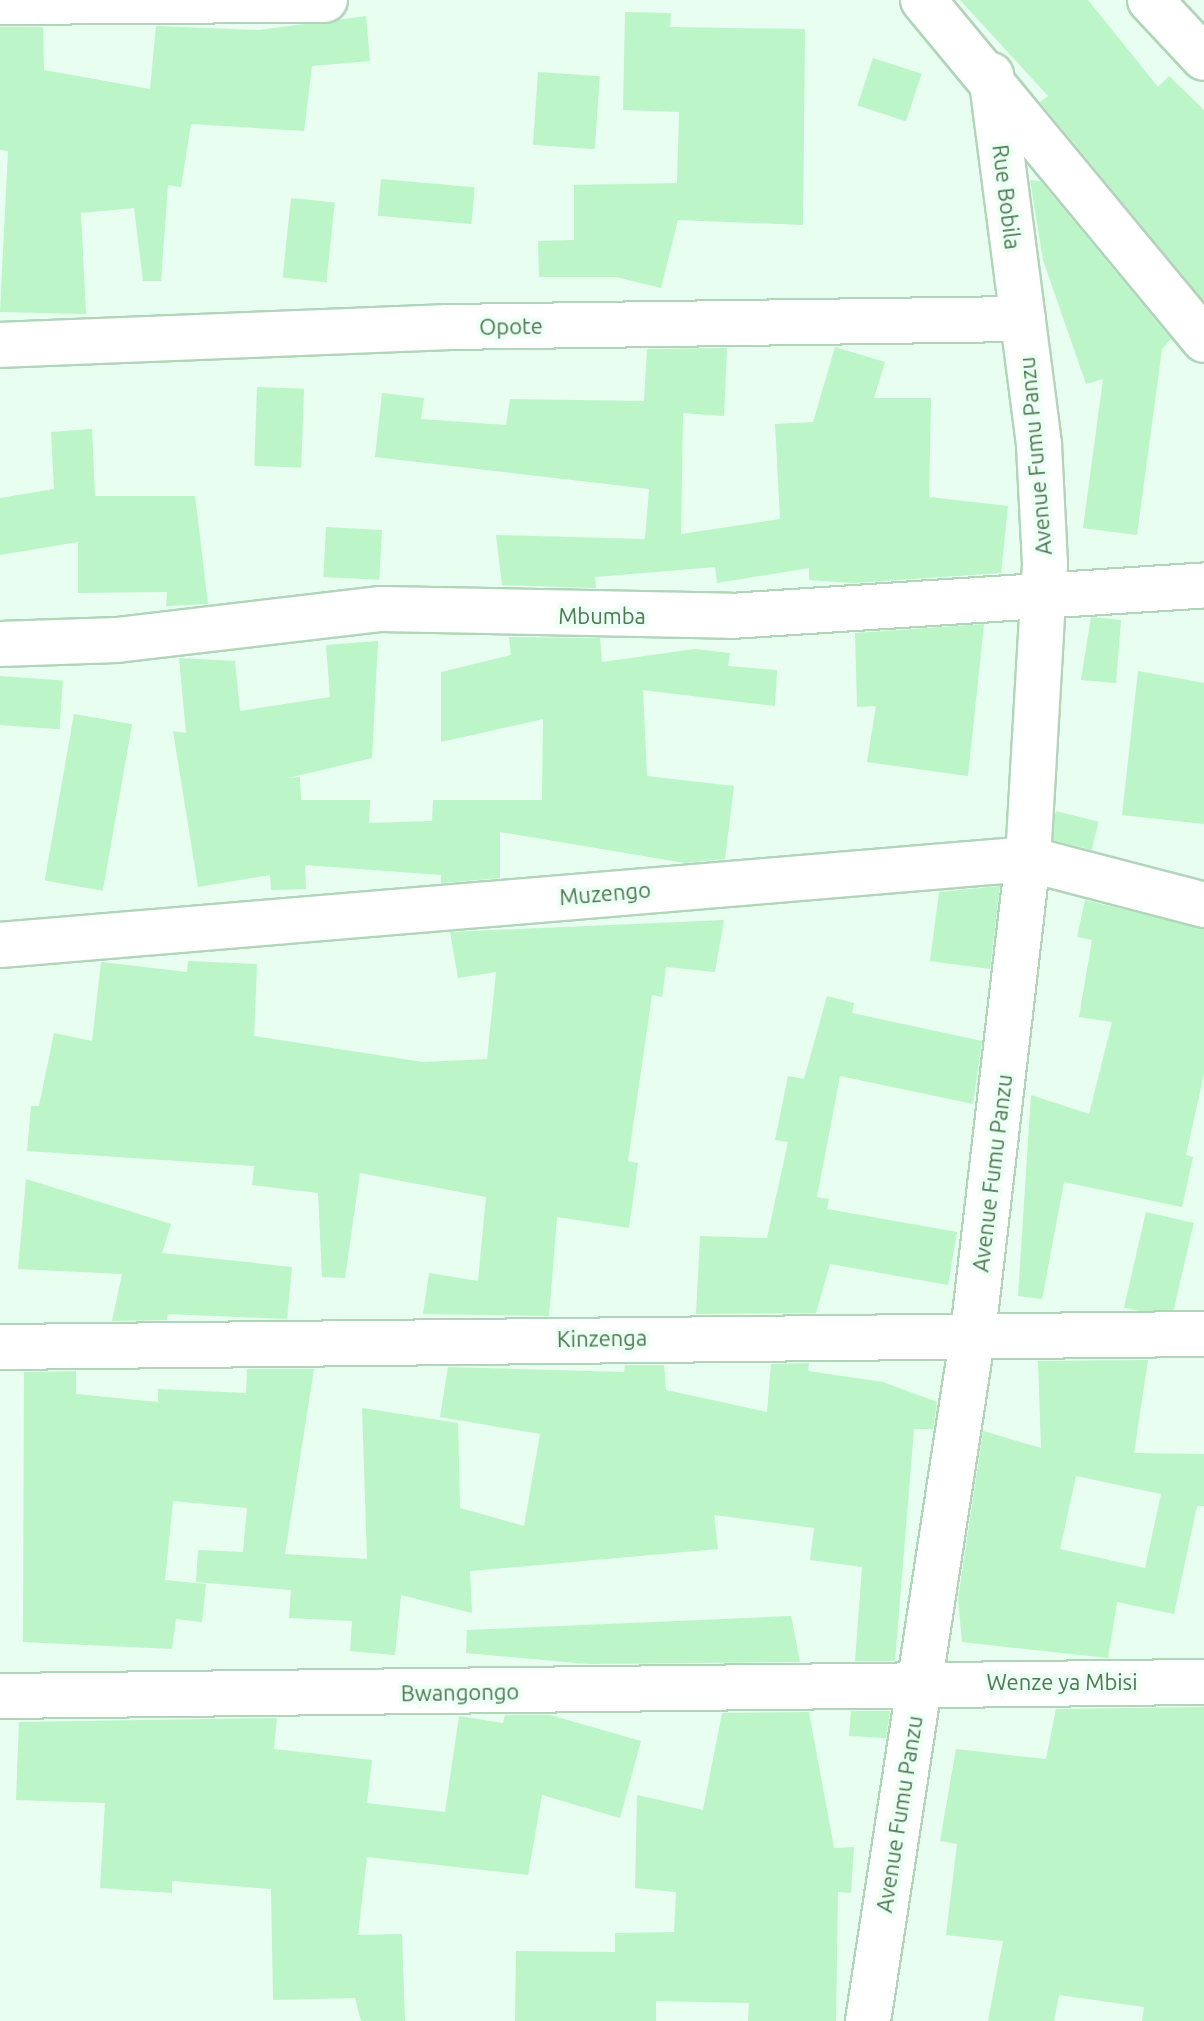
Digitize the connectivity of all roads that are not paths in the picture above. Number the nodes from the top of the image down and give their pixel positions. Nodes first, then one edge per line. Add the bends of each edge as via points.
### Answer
1 (325, 0) edge
2 (923, 0) edge
3 (1150, 0) edge
4 (0, 2) edge
5 (1204, 58) edge
6 (991, 75) junction
7 (1023, 319) junction
8 (1204, 340) edge
9 (0, 345) edge
10 (1204, 585) edge
11 (1042, 592) junction
12 (0, 644) edge
13 (1028, 859) junction
14 (1204, 905) edge
15 (0, 945) edge
16 (973, 1333) junction
17 (1204, 1334) edge
18 (0, 1347) edge
19 (920, 1681) junction
20 (1204, 1682) edge
21 (0, 1696) edge
22 (868, 2021) edge

1 - 4 street
2 - 6 street
3 - 5 street
6 - 7 street, Rue Bobila
6 - 8 street
7 - 9 street, Opote via 447,327
7 - 11 street, Avenue Fumu Panzu via 1039,444
10 - 11 street, Mbumba
11 - 12 street, Mbumba via 731,616 381,609 117,640
11 - 13 street, Avenue Fumu Panzu
13 - 14 street, Muzengo
13 - 15 street, Muzengo
13 - 16 street, Avenue Fumu Panzu
16 - 17 street, Kinzenga
16 - 18 street, Kinzenga
16 - 19 street, Avenue Fumu Panzu
19 - 20 street, Wenze ya Mbisi
19 - 21 street, Bwangongo
19 - 22 street, Avenue Fumu Panzu

